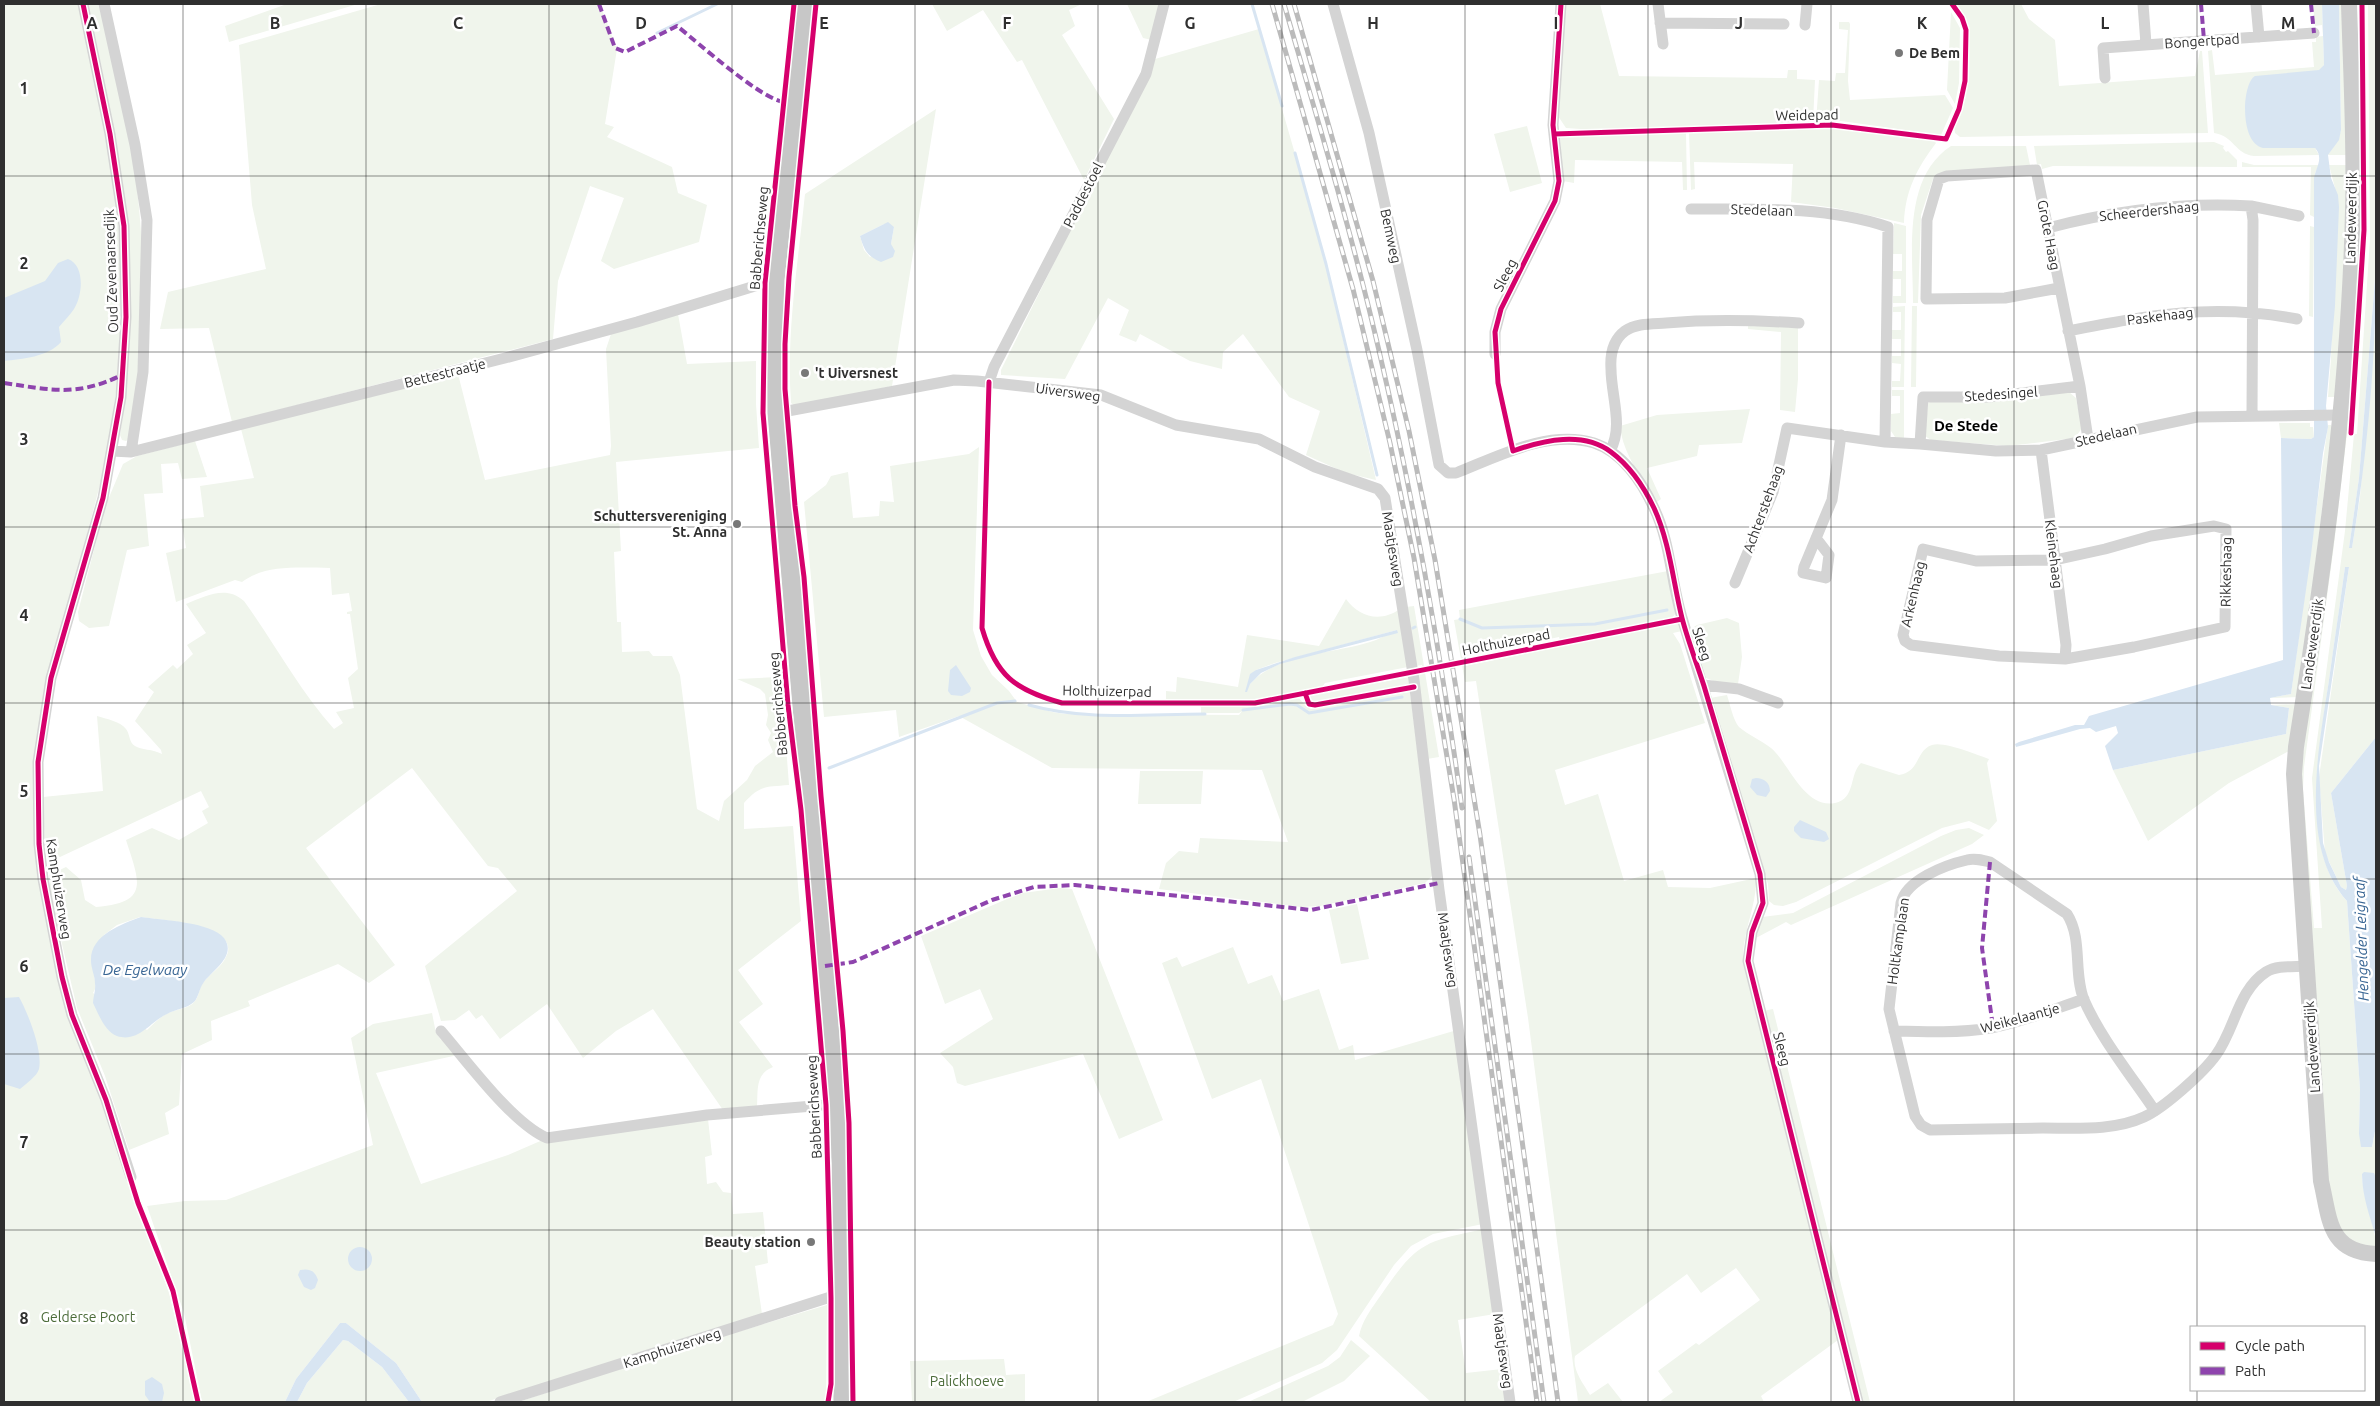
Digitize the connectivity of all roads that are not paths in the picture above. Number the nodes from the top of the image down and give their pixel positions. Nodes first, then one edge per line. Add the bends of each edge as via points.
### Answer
1 (82, 4) edge
2 (104, 4) edge
3 (804, 4) edge
4 (1164, 4) edge
5 (1333, 4) edge
6 (1561, 4) edge
7 (1658, 4) edge
8 (1807, 4) edge
9 (2142, 4) edge
10 (2256, 4) edge
11 (2349, 4) edge
12 (1660, 22) junction
13 (1784, 24) dead end
14 (1805, 25) dead end
15 (2314, 33) dead end
16 (2259, 37) junction
17 (1663, 44) dead end
18 (2146, 44) junction
19 (2105, 78) dead end
20 (2251, 206) junction
21 (1691, 209) dead end
22 (2299, 216) dead end
23 (2048, 228) junction
24 (775, 280) junction
25 (2059, 288) junction
26 (2252, 312) junction
27 (2297, 319) dead end
28 (1799, 323) dead end
29 (2068, 331) junction
30 (1495, 354) dead end
31 (989, 382) junction
32 (2080, 386) junction
33 (777, 413) junction
34 (2252, 415) junction
35 (2335, 415) junction
36 (1841, 435) junction
37 (2088, 439) junction
38 (1886, 442) junction
39 (1920, 444) junction
40 (2041, 450) junction
41 (112, 451) junction
42 (1610, 451) junction
43 (131, 452) junction
44 (1443, 470) joint
45 (1385, 498) joint
46 (1816, 538) dead end
47 (2055, 560) junction
48 (1735, 583) dead end
49 (2065, 659) junction
50 (1703, 684) junction
51 (1778, 703) dead end
52 (2307, 966) junction
53 (2084, 999) junction
54 (441, 1031) dead end
55 (1894, 1032) junction
56 (837, 1104) junction
57 (2154, 1111) junction
58 (131, 1177) dead end
59 (2376, 1254) edge
60 (844, 1293) junction
61 (500, 1402) edge
62 (843, 1402) edge
63 (1510, 1402) edge
64 (1858, 1402) edge

1 - 41 street, Oud Zevenaarsedijk via 110,134 124,226 126,318 121,397
2 - 43 street via 148,220 143,372
3 - 24 main road, Babberichseweg
4 - 31 street, Paddestoel via 1146,74
5 - 44 street, Bemweg via 1369,133 1437,458
6 - 30 street, Sleeg via 1554,125 1558,188 1555,201 1501,309 1495,332
7 - 12 street
8 - 14 street
9 - 18 street, Bongertpad
10 - 16 street, Bongertpad
11 - 35 street, Landeweerdijk via 2353,211 2350,281
12 - 13 street
12 - 17 street
15 - 16 street, Bongertpad
16 - 18 street, Bongertpad
18 - 19 street, Bongertpad via 2103,48
20 - 22 street, Scheerdershaag
20 - 23 street, Scheerdershaag via 2160,206 2101,215
20 - 26 street via 2254,220
21 - 38 street, Stedelaan via 1768,208 1817,213 1888,228
23 - 25 street, Grote Haag
23 - 25 street, Grote Haag via 2036,170 1947,176 1939,180 1927,220 1926,299 2005,298
24 - 33 main road, Babberichseweg
24 - 43 street, Bettestraatje via 514,355
25 - 29 street, Grote Haag
26 - 27 street
26 - 29 street, Paskehaag via 2195,310
26 - 34 street
28 - 42 street via 1726,319 1643,325 1626,331 1614,344 1611,355 1617,434
29 - 32 street
31 - 33 street, Uiversweg via 954,380
31 - 45 street, Uiversweg via 1101,395 1176,425 1259,439 1315,467 1378,489
32 - 37 street
32 - 39 street, Stedesingel via 1989,397 1923,397
33 - 56 main road, Babberichseweg
34 - 35 street, Stedelaan
34 - 37 street, Stedelaan via 2197,416
35 - 52 street, Landeweerdijk via 2327,538 2294,774
36 - 38 street, Achterstehaag
36 - 46 street via 1832,500
36 - 48 street, Achterstehaag via 1787,428 1772,492
37 - 40 street, Stedelaan
38 - 39 street, Achterstehaag
39 - 40 street, Stedelaan via 1996,451
40 - 47 street, Kleinehaag
41 - 43 street, Bettestraatje
41 - 58 street, Kamphuizerweg via 103,498 51,678 38,762 39,844 46,899 72,1015 106,1100
42 - 44 street, Sleeg via 1594,443 1557,440 1536,443 1456,472
42 - 50 street, Sleeg via 1626,465 1654,508 1664,535 1682,619
45 - 63 street, Maatjesweg via 1414,680 1439,890
47 - 49 street, Kleinehaag
47 - 49 street, Arkenhaag via 1976,561 1923,549 1903,635 1911,644 2000,656
47 - 49 street, Rikkeshaag via 2150,536 2214,526 2226,529 2225,627
50 - 51 street via 1739,689
50 - 64 street, Sleeg via 1760,874 1763,903 1752,932 1748,961
52 - 57 street via 2278,968 2256,980 2247,991 2216,1056
52 - 59 street, Landeweerdijk via 2321,1181 2333,1231 2344,1246
53 - 55 street, Weikelaantje via 1993,1027 1954,1032
53 - 55 street, Holtkamplaan via 2074,925 2067,914 1990,862 1967,860 1920,878 1903,893 1889,1009
53 - 57 street, Holtkamplaan
54 - 56 street, Babberichseweg via 509,1109 530,1129 547,1138 707,1115
55 - 57 street, Holtkamplaan via 1915,1116 1930,1130 2092,1127 2125,1123
56 - 60 main road, Babberichseweg
60 - 61 street, Kamphuizerweg
60 - 62 main road, Babberichseweg

